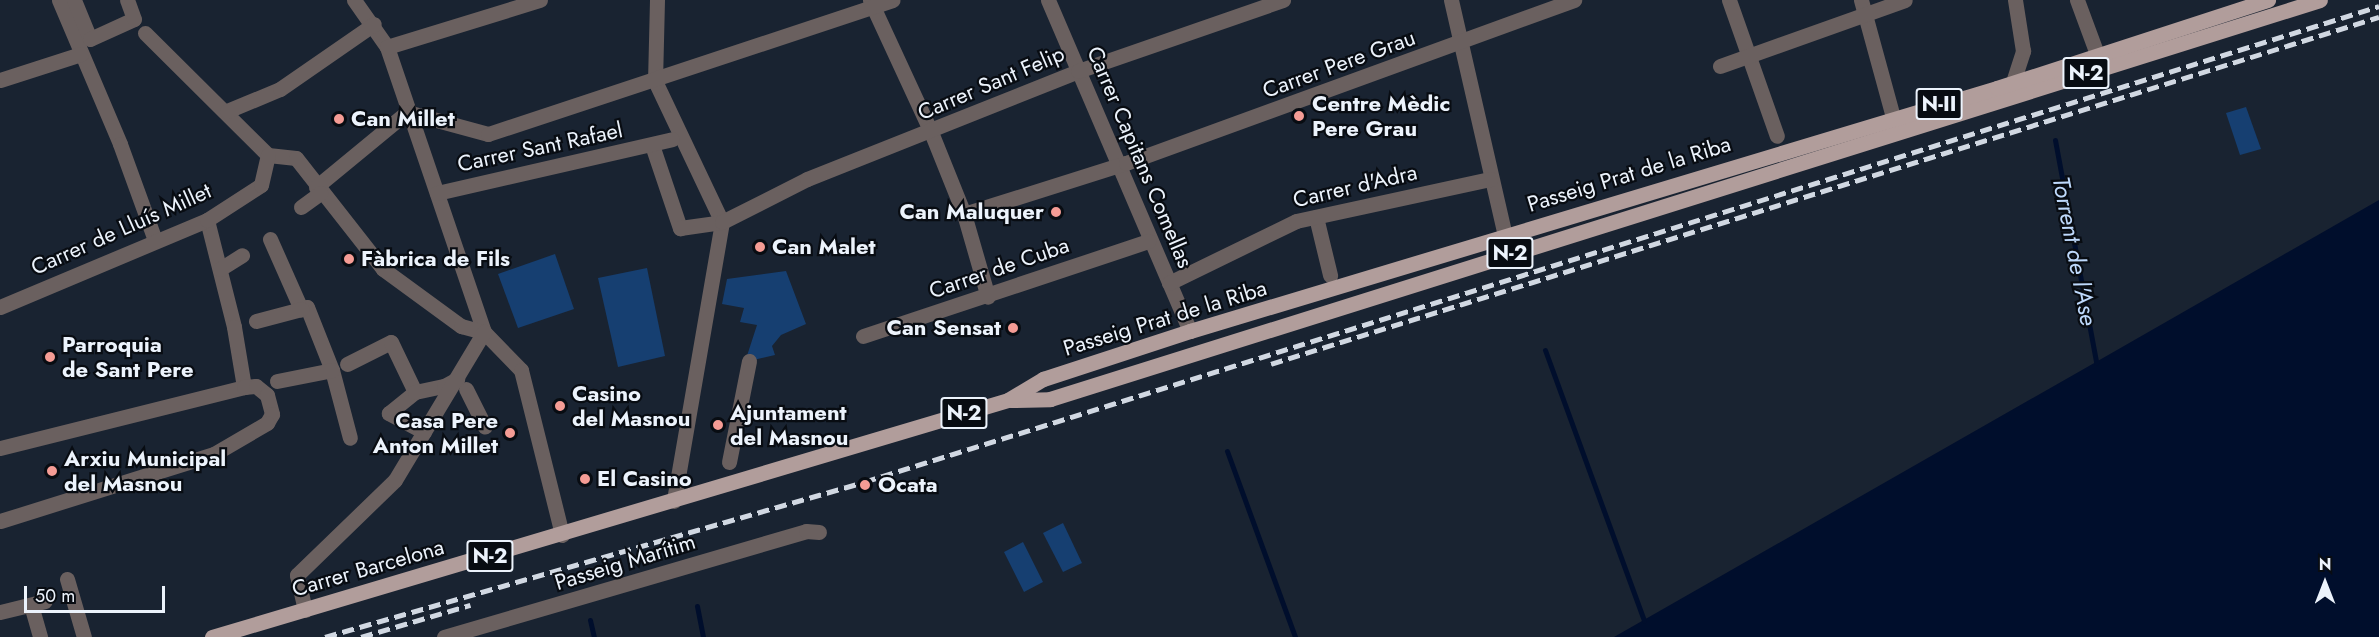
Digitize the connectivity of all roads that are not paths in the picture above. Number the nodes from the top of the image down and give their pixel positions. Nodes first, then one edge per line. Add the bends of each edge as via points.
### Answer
1 (60, 0) edge
2 (74, 0) edge
3 (127, 0) edge
4 (354, 0) edge
5 (540, 0) edge
6 (657, 0) edge
7 (892, 0) edge
8 (1048, 0) edge
9 (1283, 0) edge
10 (1451, 0) edge
11 (1574, 0) edge
12 (1729, 0) edge
13 (1905, 0) edge
14 (2015, 0) edge
15 (2077, 0) edge
16 (2268, 0) edge
17 (2297, 0) edge
18 (2319, 0) edge
19 (871, 3) edge
20 (1863, 7) edge
21 (2269, 16) junction
22 (374, 24) junction
23 (145, 33) dead end
24 (1461, 44) junction
25 (387, 47) junction
26 (81, 54) junction
27 (2097, 54) junction
28 (1750, 55) junction
29 (1720, 66) dead end
30 (1078, 71) junction
31 (0, 80) edge
32 (655, 81) junction
33 (2013, 82) junction
34 (1985, 91) joint
35 (227, 111) junction
36 (406, 112) junction
37 (1893, 117) junction
38 (931, 132) junction
39 (1777, 135) dead end
40 (672, 139) dead end
41 (652, 146) junction
42 (268, 154) junction
43 (1118, 166) junction
44 (1491, 178) junction
45 (318, 190) junction
46 (437, 193) junction
47 (301, 207) dead end
48 (964, 214) junction
49 (1316, 217) junction
50 (207, 220) junction
51 (722, 222) junction
52 (1505, 236) junction
53 (270, 239) dead end
54 (155, 240) junction
55 (1149, 241) junction
56 (242, 255) dead end
57 (220, 269) junction
58 (1330, 275) dead end
59 (1169, 283) junction
60 (988, 297) junction
61 (0, 307) edge
62 (302, 309) junction
63 (256, 321) dead end
64 (1190, 331) junction
65 (484, 332) junction
66 (863, 336) dead end
67 (749, 361) dead end
68 (339, 367) junction
69 (277, 381) dead end
70 (463, 383) junction
71 (250, 387) junction
72 (415, 392) junction
73 (1050, 399) junction
74 (1008, 400) junction
75 (485, 427) dead end
76 (424, 432) junction
77 (350, 438) dead end
78 (1, 446) edge
79 (729, 462) dead end
80 (674, 501) junction
81 (0, 521) edge
82 (819, 532) dead end
83 (562, 535) junction
84 (67, 579) dead end
85 (305, 610) junction
86 (0, 612) edge
87 (40, 637) edge
88 (84, 637) edge
89 (212, 637) edge
90 (444, 637) edge

1 - 26 street
2 - 3 street via 90,39 134,19
4 - 22 street
5 - 25 street
6 - 32 street
7 - 19 street
8 - 30 street, Carrer Capitans Comellas
9 - 30 street, Carrer Sant Felip
10 - 24 street
11 - 24 street, Carrer Pere Grau
12 - 28 street
13 - 20 street
14 - 33 street via 2023,51
15 - 27 street
16 - 27 main road, Passeig Prat de la Riba / N-2
17 - 21 main road, N-2
18 - 21 main road, N-2
19 - 32 street
19 - 38 street
20 - 28 street
20 - 37 street
21 - 73 main road, N-2
22 - 25 street
22 - 35 street via 280,89
23 - 35 street
24 - 43 street, Carrer Pere Grau
24 - 44 street
25 - 36 street
26 - 31 street
26 - 54 street
27 - 33 main road, Passeig Prat de la Riba / N-2
28 - 29 street
28 - 39 street
30 - 38 street, Carrer Sant Felip
30 - 43 street, Carrer Capitans Comellas
32 - 36 street via 488,134
32 - 51 street
33 - 34 main road, Passeig Prat de la Riba / N-2
34 - 37 main road, Passeig Prat de la Riba / N-II
35 - 42 street
36 - 45 street
36 - 46 street
37 - 52 main road, Passeig Prat de la Riba / N-2
38 - 48 street
38 - 51 street, Carrer Sant Felip
40 - 41 street, Carrer Sant Rafael
41 - 46 street, Carrer Sant Rafael
41 - 51 street, Carrer Sant Rafael via 680,228
42 - 45 street via 296,158
42 - 50 street, Carrer de Lluís Millet via 261,185
43 - 48 street, Carrer Pere Grau
43 - 55 street, Carrer Capitans Comellas
44 - 49 street, Carrer d'Adra
44 - 52 street
45 - 47 street
45 - 65 street via 383,269 461,326
46 - 65 street
48 - 60 street
49 - 58 street
49 - 59 street, Carrer d'Adra via 1296,221
50 - 54 street, Carrer de Lluís Millet
50 - 57 street
51 - 80 street
52 - 64 main road, Passeig Prat de la Riba / N-2
53 - 62 street
54 - 61 street, Carrer de Lluís Millet
55 - 59 street, Carrer Capitans Comellas
55 - 60 street, Carrer de Cuba
56 - 57 street
57 - 71 street
59 - 64 street, Carrer Capitans Comellas
60 - 66 street, Carrer de Cuba
62 - 63 street
62 - 68 street via 307,307
64 - 73 main road, N-2 via 1184,346 1090,377
64 - 74 main road, Passeig Prat de la Riba / N-2 via 1043,379
65 - 70 street
65 - 83 street via 521,370
67 - 79 street
68 - 69 street
68 - 72 street via 391,342
68 - 77 street
70 - 72 street
70 - 75 street
70 - 76 street
71 - 78 street
71 - 81 street via 267,395 272,414 267,423 214,454
72 - 76 street via 389,413
73 - 74 main road, N-2
74 - 80 main road, N-2
76 - 85 street via 395,480 297,575
80 - 83 main road, Carrer Barcelona / N-2
82 - 90 street, Passeig Marítim via 806,531
83 - 85 main road, Carrer Barcelona / N-2
84 - 88 street
85 - 89 main road, Carrer Barcelona / N-2
86 - 87 street via 38,603

